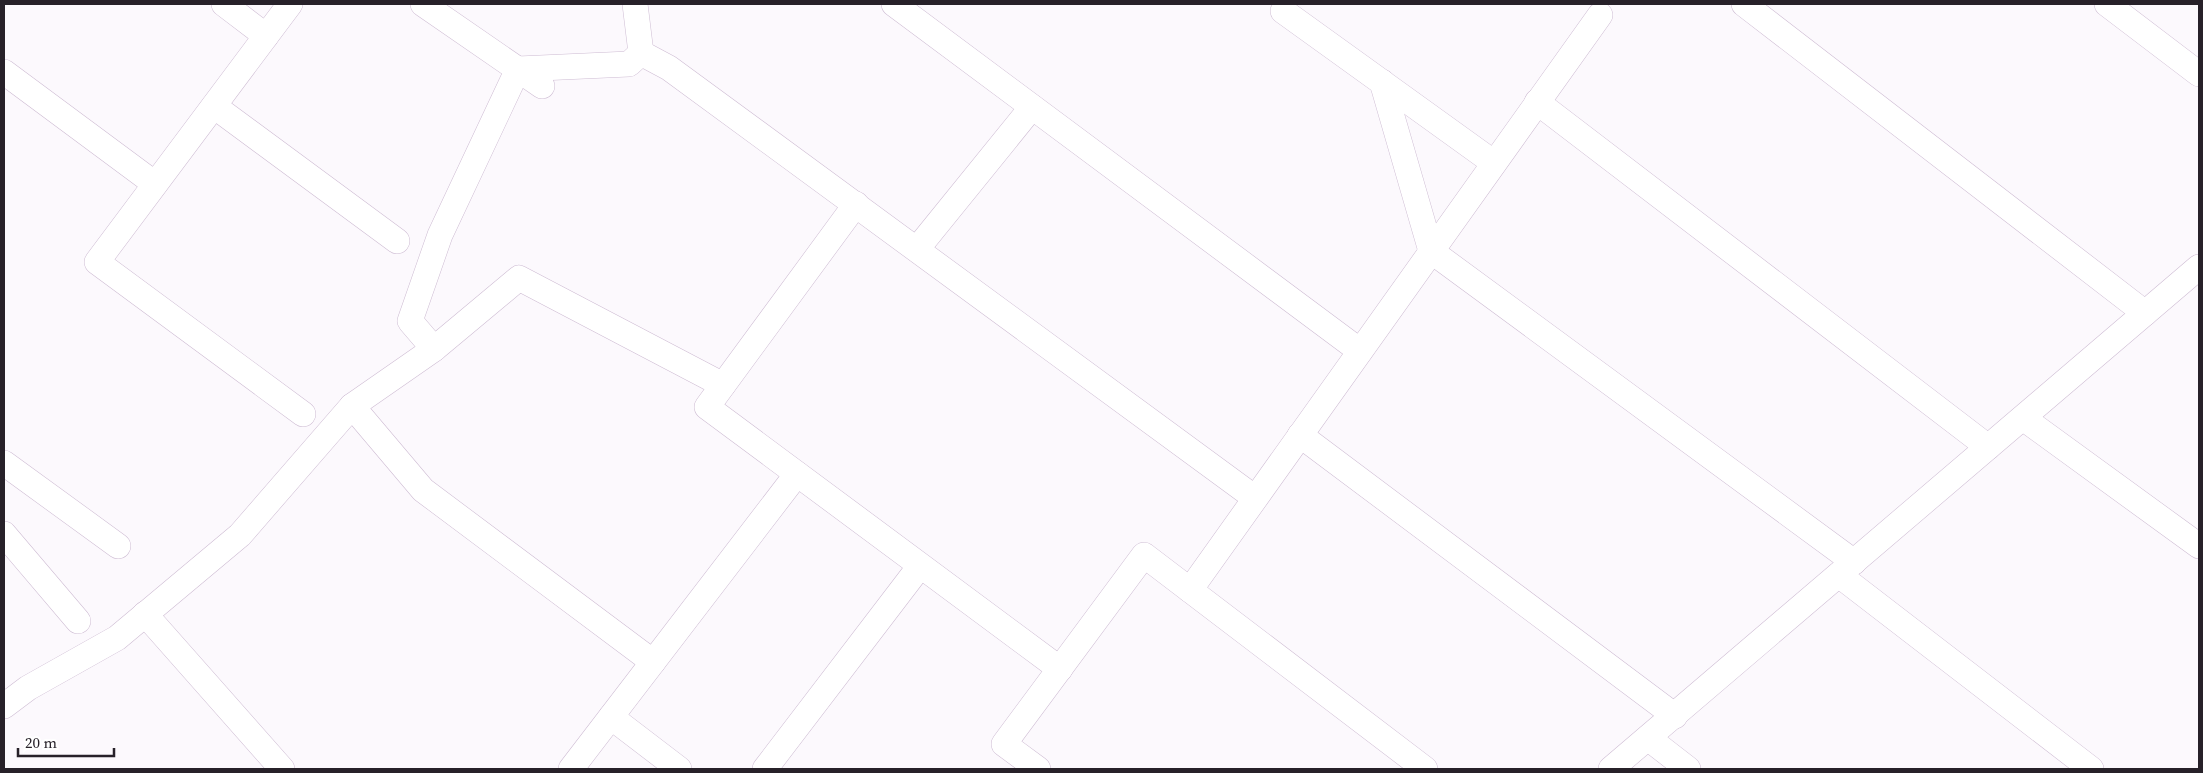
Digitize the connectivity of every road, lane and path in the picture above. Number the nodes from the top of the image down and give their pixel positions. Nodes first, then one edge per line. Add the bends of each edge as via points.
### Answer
1 (224, 4) edge
2 (290, 4) edge
3 (423, 4) edge
4 (635, 4) edge
5 (894, 4) edge
6 (1744, 4) edge
7 (2107, 4) edge
8 (1283, 10) dead end
9 (1600, 15) dead end
10 (266, 36) junction
11 (641, 54) junction
12 (518, 69) junction
13 (4, 72) edge
14 (2199, 74) edge
15 (1382, 82) junction
16 (542, 86) dead end
17 (1537, 102) junction
18 (214, 106) junction
19 (1032, 107) junction
20 (1494, 163) junction
21 (155, 184) junction
22 (856, 204) junction
23 (397, 241) dead end
24 (917, 250) junction
25 (1431, 251) junction
26 (2199, 267) edge
27 (2146, 313) junction
28 (434, 349) junction
29 (1360, 350) junction
30 (723, 385) junction
31 (352, 406) junction
32 (303, 414) dead end
33 (2022, 418) junction
34 (1300, 435) junction
35 (1988, 447) junction
36 (4, 463) edge
37 (797, 474) junction
38 (1255, 498) junction
39 (4, 534) edge
40 (118, 546) dead end
41 (2199, 546) edge
42 (920, 566) junction
43 (1846, 569) junction
44 (1190, 590) junction
45 (145, 614) junction
46 (78, 622) dead end
47 (653, 662) junction
48 (1060, 669) junction
49 (4, 706) edge
50 (1675, 716) junction
51 (610, 717) junction
52 (1648, 738) junction
53 (282, 769) edge
54 (571, 769) edge
55 (679, 769) edge
56 (765, 769) edge
57 (1038, 769) edge
58 (1425, 769) edge
59 (1612, 769) edge
60 (1688, 769) edge
61 (2091, 769) edge

1 - 10 street
2 - 10 street
3 - 12 street
4 - 11 street
5 - 19 street
6 - 27 street
7 - 14 street
8 - 15 street
9 - 17 street
10 - 18 street
11 - 12 street via 629,64
11 - 22 street via 669,68
12 - 16 street
12 - 28 street via 440,235 410,321
13 - 21 street
15 - 20 street
15 - 25 street
17 - 20 street
17 - 35 street
18 - 21 street
18 - 23 street
19 - 24 street
19 - 29 street
20 - 25 street
21 - 32 street via 97,262
22 - 24 street
22 - 30 street
24 - 38 street
25 - 29 street
25 - 43 street
26 - 27 street
27 - 33 street
28 - 30 street via 519,278
28 - 31 street
29 - 34 street
30 - 37 street via 707,407
31 - 45 street via 240,535
31 - 47 street via 423,490
33 - 35 street
33 - 41 street
34 - 38 street
34 - 50 street
35 - 43 street
36 - 40 street
37 - 42 street
37 - 47 street
38 - 44 street
39 - 46 street
42 - 48 street
42 - 56 street
43 - 50 street
43 - 61 street
44 - 48 street via 1144,555
44 - 58 street
45 - 49 street via 117,638 28,688
45 - 53 street
47 - 51 street
48 - 57 street via 1004,744
50 - 52 street
51 - 54 street
51 - 55 street
52 - 59 street
52 - 60 street

